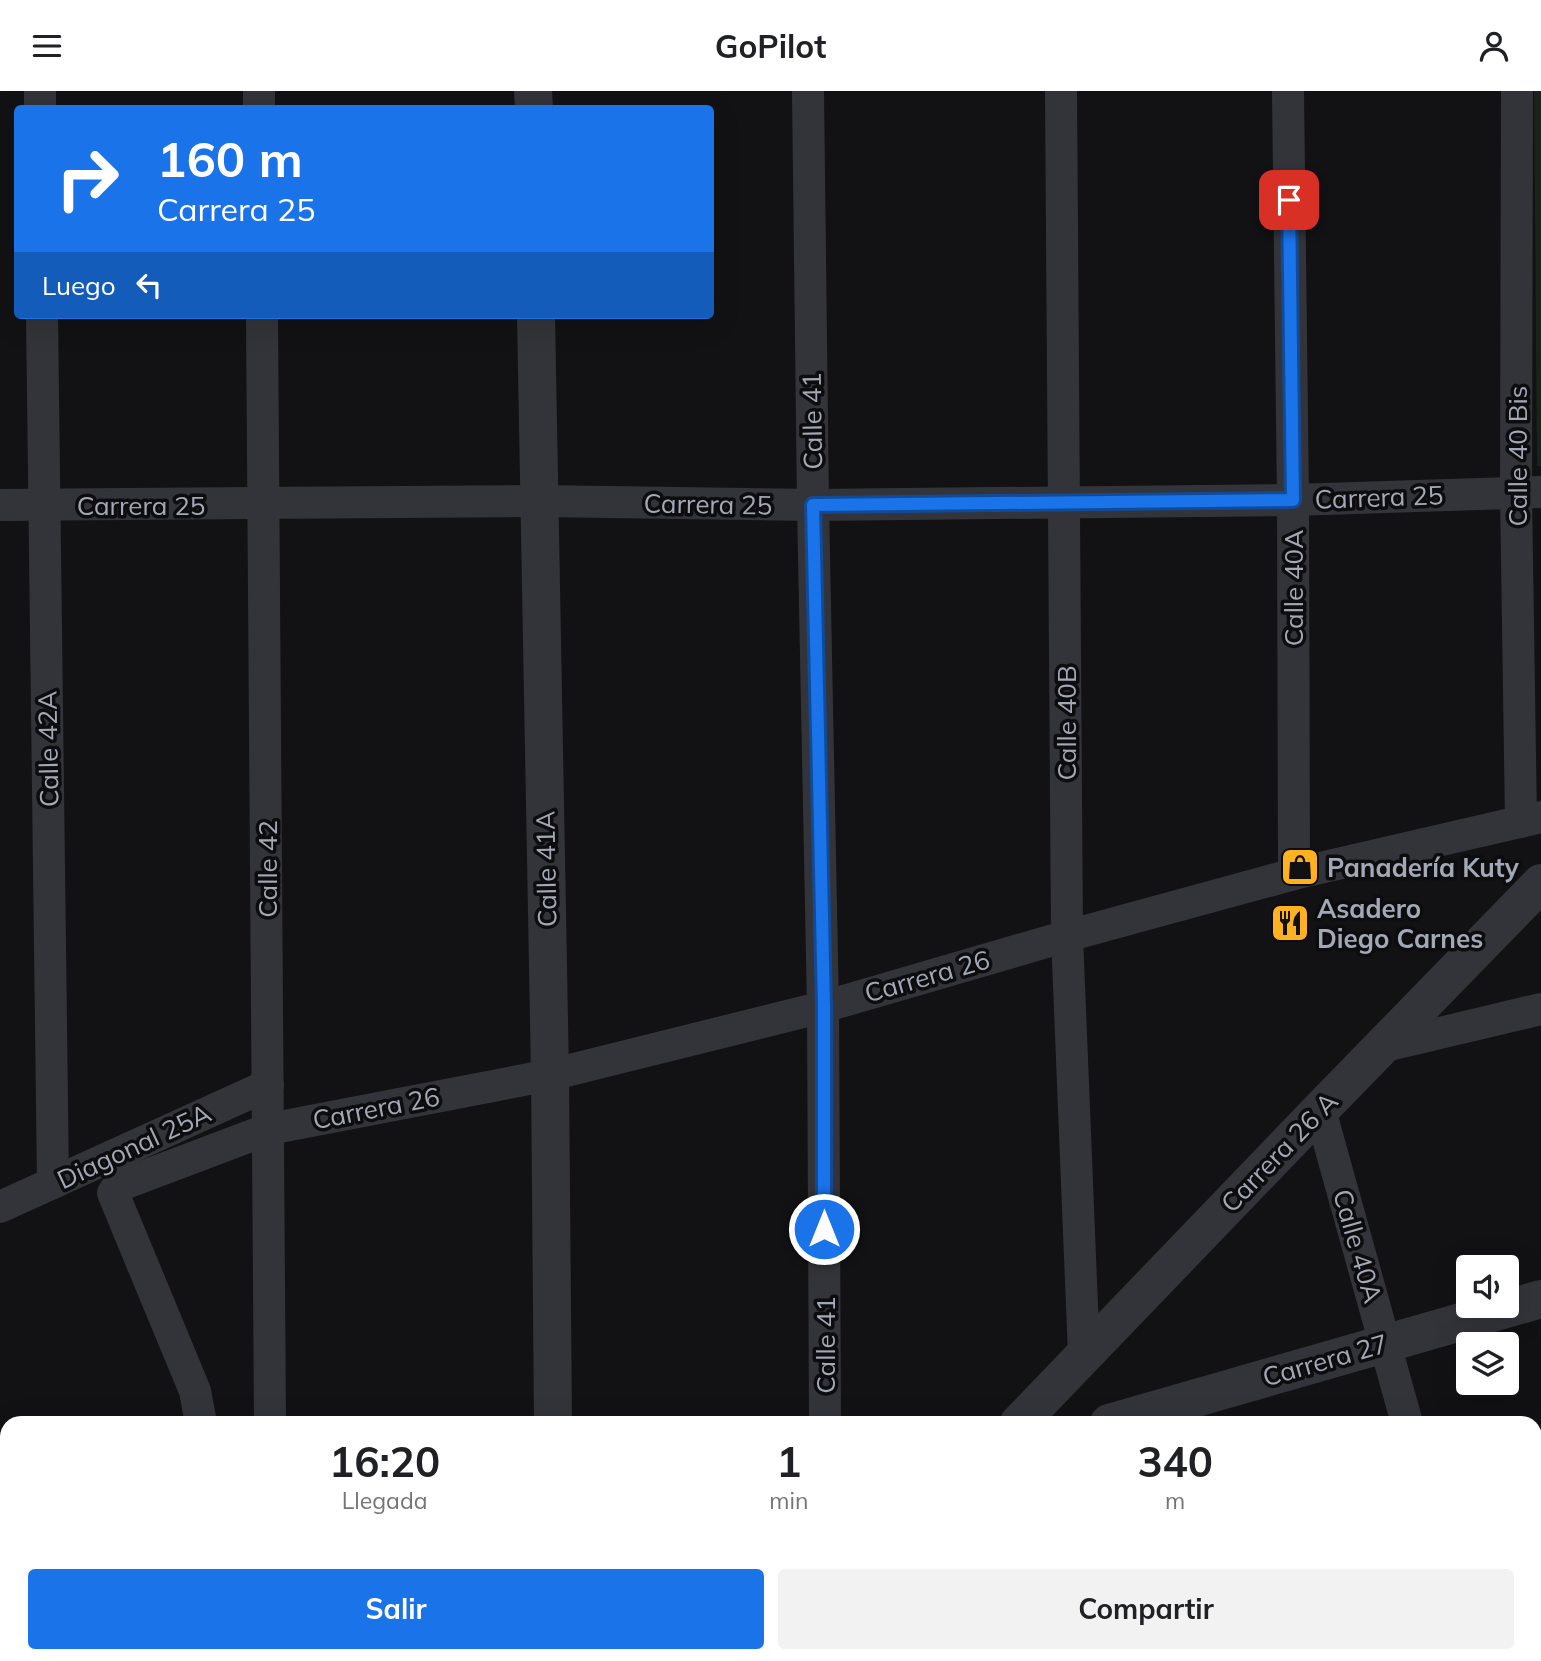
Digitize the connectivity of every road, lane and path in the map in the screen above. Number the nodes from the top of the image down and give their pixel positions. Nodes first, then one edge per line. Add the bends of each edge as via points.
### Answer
1 (808, 91) edge
2 (1061, 91) edge
3 (1288, 91) edge
4 (1517, 91) edge
5 (43, 319) edge
6 (262, 319) edge
7 (537, 319) edge
8 (1529, 493) edge
9 (1293, 500) junction
10 (539, 501) junction
11 (1066, 503) junction
12 (265, 504) junction
13 (0, 505) edge
14 (45, 505) junction
15 (813, 505) junction
16 (1531, 820) edge
17 (1294, 874) junction
18 (1541, 883) edge
19 (1067, 936) junction
20 (824, 1007) junction
21 (1541, 1009) edge
22 (1381, 1047) junction
23 (550, 1075) junction
24 (268, 1085) junction
25 (1320, 1110) junction
26 (269, 1129) junction
27 (53, 1183) junction
28 (0, 1207) edge
29 (1541, 1299) edge
30 (1385, 1343) junction
31 (1084, 1356) junction
32 (200, 1416) edge
33 (270, 1416) edge
34 (552, 1416) edge
35 (825, 1416) edge
36 (1026, 1416) edge
37 (1133, 1416) edge
38 (1405, 1416) edge

1 - 15 street, Calle 41
2 - 11 street, Calle 40B
3 - 9 street, Calle 40A
4 - 8 street, Calle 40 Bis
5 - 14 street, Calle 42A
6 - 12 street, Calle 42
7 - 10 street, Calle 41A
8 - 9 street, Carrera 25
8 - 16 street, Calle 40 Bis
9 - 11 street, Carrera 25
9 - 17 street, Calle 40A
10 - 12 street, Carrera 25
10 - 15 street, Carrera 25
10 - 23 street, Calle 41A
11 - 15 street, Carrera 25
11 - 19 street, Calle 40B
12 - 14 street, Carrera 25
12 - 24 street, Calle 42
13 - 14 street, Carrera 25
14 - 27 street, Calle 42A
15 - 20 street, Calle 41
16 - 17 street, Carrera 26
17 - 19 street, Carrera 26
18 - 22 street, Carrera 26 A
19 - 20 street, Carrera 26
19 - 31 street, Calle 40B
20 - 23 street, Carrera 26
20 - 35 street, Calle 41
21 - 22 street
22 - 25 street, Carrera 26 A
23 - 26 street, Carrera 26
23 - 34 street, Calle 41A
24 - 26 street, Calle 42
24 - 27 street, Diagonal 25A
25 - 30 street, Calle 40A
25 - 31 street, Carrera 26 A
26 - 32 street, Carrera 26 via 118,1186 113,1193 195,1391
26 - 33 street, Calle 42
27 - 28 street, Diagonal 25A
29 - 30 street, Carrera 27
30 - 37 street, Carrera 27
30 - 38 street, Calle 40A
31 - 36 street, Carrera 26 A

